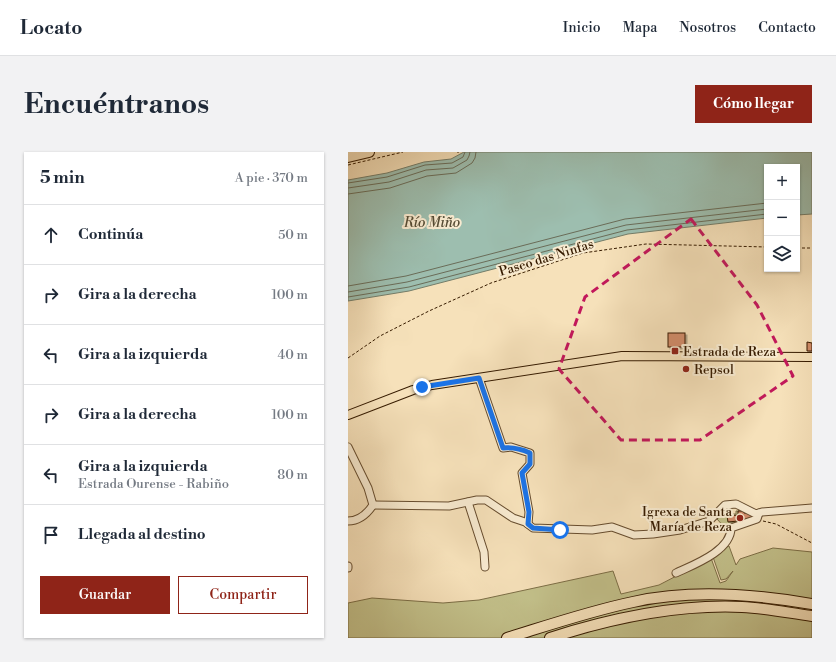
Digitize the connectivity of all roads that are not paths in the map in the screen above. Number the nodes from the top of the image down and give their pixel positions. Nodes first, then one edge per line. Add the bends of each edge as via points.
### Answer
1 (368, 152) edge
2 (348, 157) edge
3 (812, 357) edge
4 (479, 378) junction
5 (348, 415) edge
6 (348, 447) edge
7 (468, 502) junction
8 (373, 505) junction
9 (812, 508) edge
10 (758, 516) junction
11 (348, 521) edge
12 (528, 524) junction
13 (485, 567) dead end
14 (676, 573) dead end
15 (812, 597) edge
16 (812, 604) edge
17 (766, 609) junction
18 (588, 613) junction
19 (812, 616) edge
20 (812, 621) edge
21 (507, 638) edge
22 (550, 638) edge

1 - 2 highway
3 - 4 main road via 622,356
4 - 5 main road via 413,390
4 - 12 street via 503,448 511,447 530,453 530,464 522,473 529,512
6 - 8 street via 368,488
7 - 8 street via 450,506
7 - 12 street via 486,500 513,518
7 - 13 street via 484,552
8 - 11 street via 369,512 356,521
9 - 10 street
10 - 12 street via 736,504 725,505 709,521 680,530 634,535 612,528 560,530 533,528
10 - 14 street via 731,528 725,544 712,555
15 - 18 highway via 742,590 677,591 614,602
16 - 18 highway via 775,598 700,595 640,600
17 - 19 highway
17 - 20 highway via 782,616
17 - 22 highway via 684,608 614,619
18 - 21 highway

